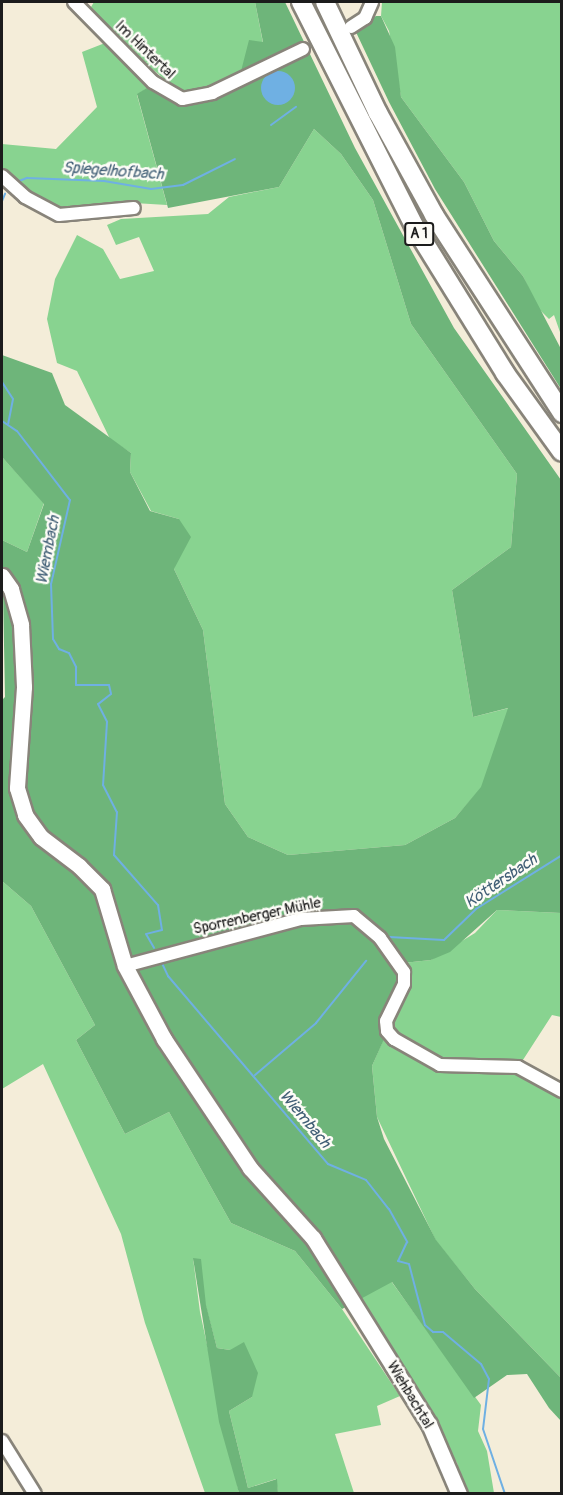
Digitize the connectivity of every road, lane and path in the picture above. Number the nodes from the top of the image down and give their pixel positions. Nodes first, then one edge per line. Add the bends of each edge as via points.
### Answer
1 (74, 2) edge
2 (301, 2) edge
3 (325, 2) edge
4 (372, 2) edge
5 (351, 27) dead end
6 (303, 49) dead end
7 (2, 176) edge
8 (135, 208) dead end
9 (561, 413) edge
10 (561, 452) edge
11 (2, 576) edge
12 (125, 966) junction
13 (561, 1091) edge
14 (2, 1441) edge
15 (35, 1494) edge
16 (459, 1494) edge

1 - 6 street, Im Hintertal via 153,82 182,99 212,93
2 - 10 highway, A 1 via 414,226 492,353
3 - 9 highway, A 1 via 429,206
4 - 5 street via 365,18
7 - 8 street via 26,197 59,215
11 - 12 main road, Wiehbachtal via 18,607 24,656 17,788 20,802 32,827 102,889
12 - 13 street, Sporrenberger Mühle via 301,919 354,916 380,938 404,972 404,984 386,1021 388,1035 440,1065 518,1067
12 - 16 main road, Wiehbachtal via 153,1022 206,1105 250,1168 313,1238 429,1424
14 - 15 street

